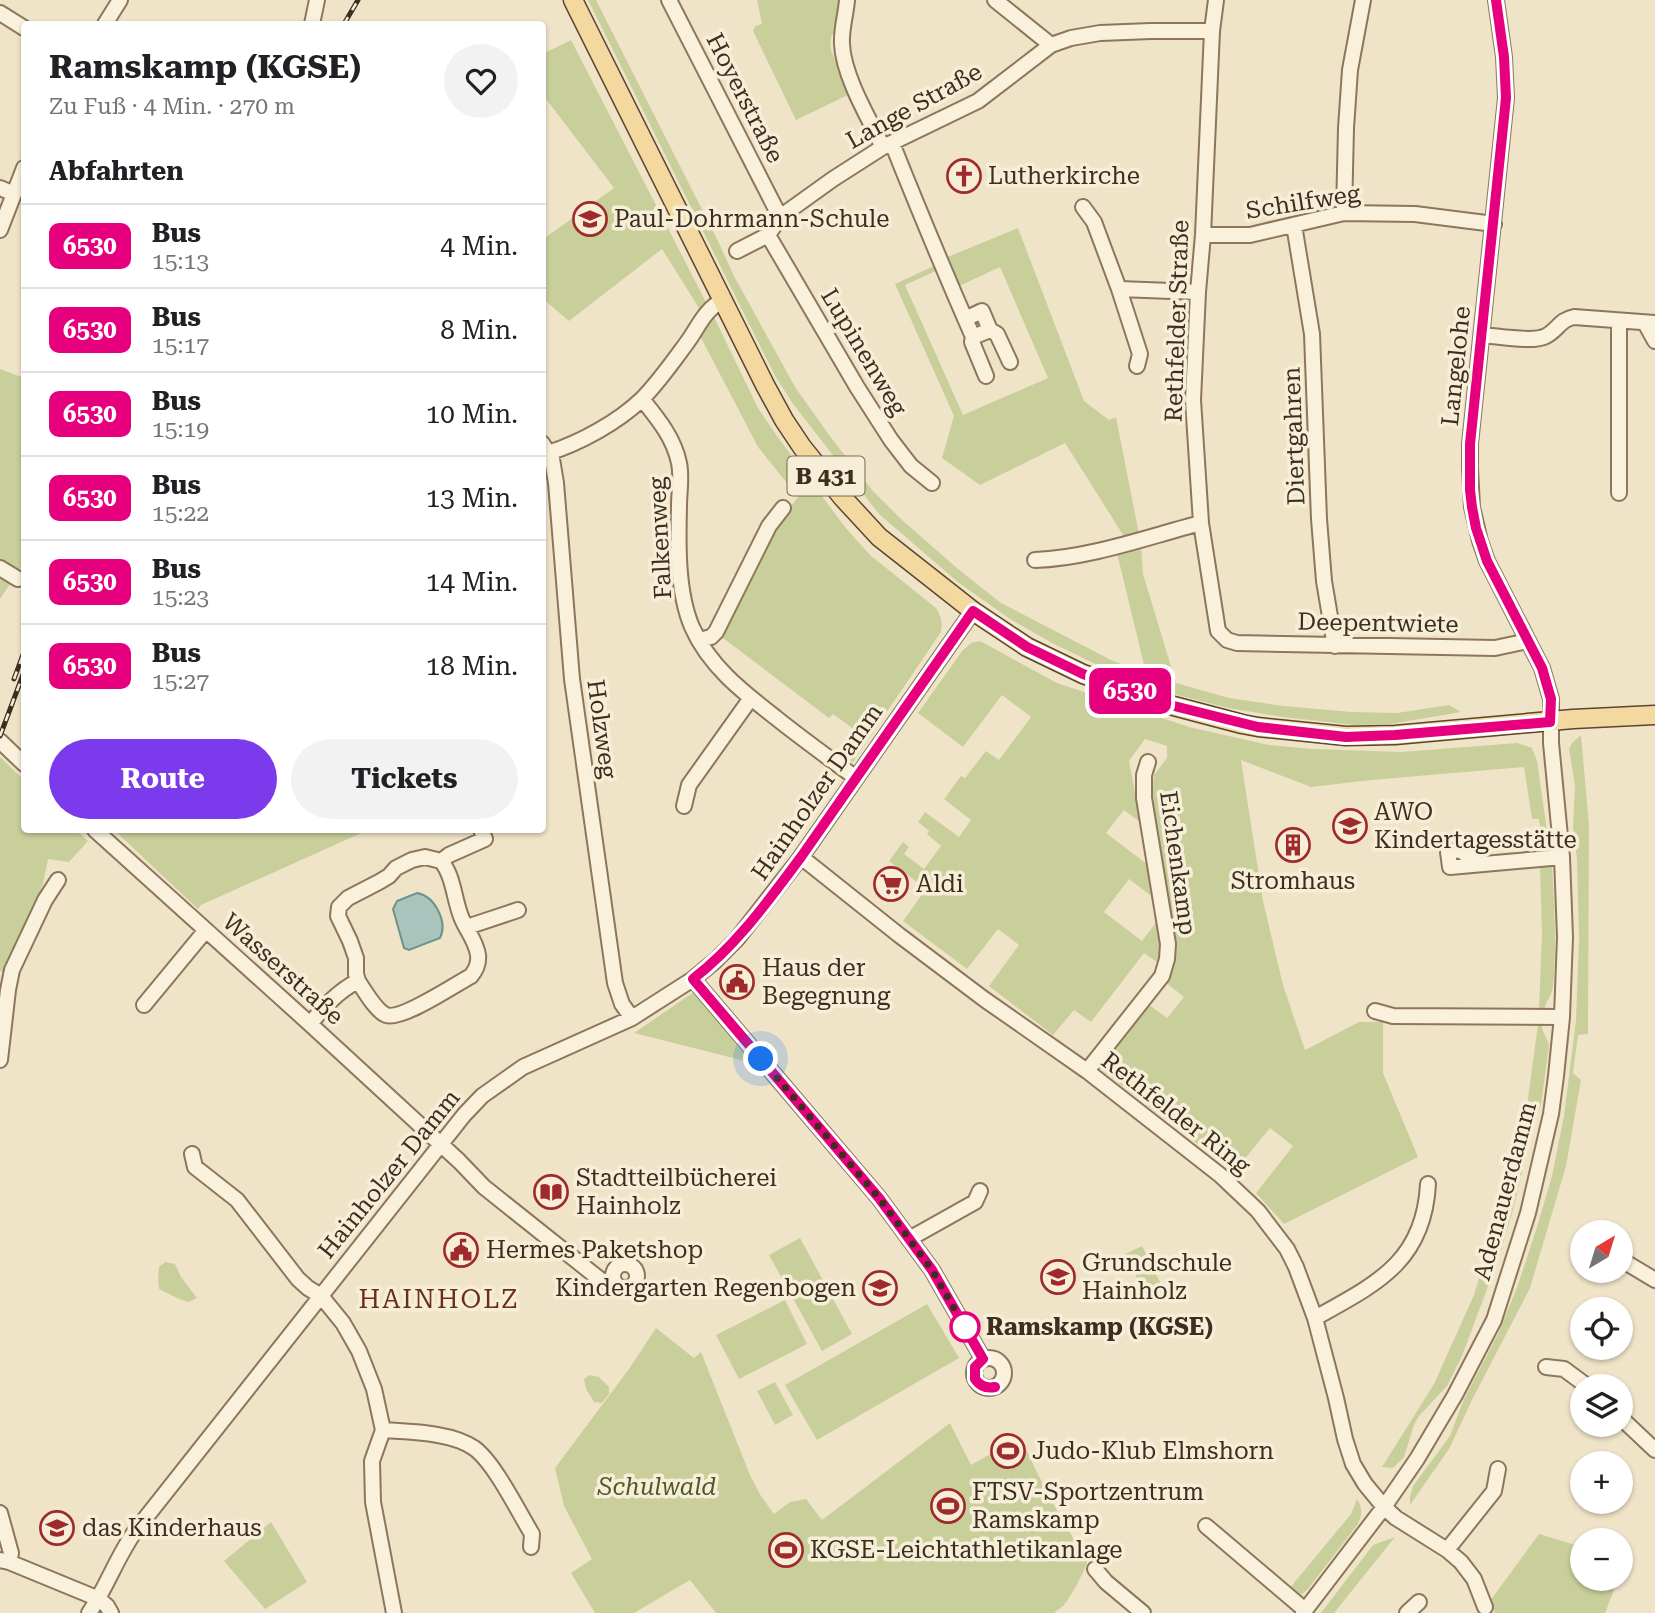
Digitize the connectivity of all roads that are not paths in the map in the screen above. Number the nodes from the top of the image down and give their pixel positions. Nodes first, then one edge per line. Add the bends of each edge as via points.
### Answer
1 (120, 0) edge
2 (317, 0) edge
3 (573, 0) edge
4 (669, 0) edge
5 (847, 0) edge
6 (995, 0) edge
7 (1216, 0) edge
8 (1363, 0) edge
9 (1496, 0) edge
10 (0, 13) edge
11 (107, 21) edge
12 (313, 21) edge
13 (21, 26) edge
14 (1212, 31) junction
15 (1051, 45) junction
16 (887, 145) junction
17 (21, 172) edge
18 (7, 191) edge
19 (1083, 206) dead end
20 (1344, 213) junction
21 (780, 217) junction
22 (1494, 224) junction
23 (1294, 225) junction
24 (0, 230) edge
25 (768, 235) junction
26 (1203, 235) junction
27 (737, 251) dead end
28 (1119, 289) junction
29 (1198, 292) junction
30 (723, 300) junction
31 (965, 319) junction
32 (1619, 321) junction
33 (1650, 323) edge
34 (990, 330) junction
35 (1482, 335) junction
36 (973, 337) junction
37 (1655, 341) edge
38 (1010, 362) dead end
39 (1137, 366) dead end
40 (986, 376) dead end
41 (642, 399) junction
42 (546, 448) edge
43 (546, 450) edge
44 (932, 483) dead end
45 (1619, 493) dead end
46 (783, 508) dead end
47 (1200, 523) junction
48 (1035, 560) dead end
49 (0, 568) edge
50 (18, 579) dead end
51 (973, 611) junction
52 (699, 640) junction
53 (1227, 640) joint
54 (1528, 641) junction
55 (1335, 646) junction
56 (751, 698) junction
57 (1655, 715) edge
58 (1550, 722) junction
59 (0, 741) edge
60 (21, 761) edge
61 (1148, 762) dead end
62 (856, 778) junction
63 (684, 806) dead end
64 (98, 833) edge
65 (482, 833) edge
66 (801, 857) junction
67 (1562, 857) junction
68 (441, 861) junction
69 (1478, 864) dead end
70 (58, 880) dead end
71 (518, 910) dead end
72 (467, 927) junction
73 (206, 930) junction
74 (693, 979) junction
75 (358, 981) junction
76 (144, 1005) dead end
77 (1375, 1011) dead end
78 (1562, 1017) junction
79 (632, 1018) junction
80 (310, 1024) junction
81 (0, 1060) edge
82 (1087, 1071) junction
83 (440, 1144) junction
84 (192, 1154) dead end
85 (1428, 1184) dead end
86 (980, 1191) dead end
87 (909, 1239) junction
88 (1633, 1267) edge
89 (612, 1280) dead end
90 (1655, 1280) edge
91 (321, 1296) junction
92 (1315, 1318) junction
93 (983, 1359) dead end
94 (1546, 1367) dead end
95 (1571, 1374) edge
96 (1633, 1429) edge
97 (383, 1430) junction
98 (1655, 1450) edge
99 (1498, 1469) dead end
100 (1384, 1507) junction
101 (0, 1513) edge
102 (1206, 1526) dead end
103 (531, 1547) dead end
104 (1447, 1550) junction
105 (5, 1561) edge
106 (1095, 1569) dead end
107 (99, 1599) junction
108 (1419, 1602) dead end
109 (1485, 1607) dead end
110 (1304, 1611) edge
111 (89, 1613) edge
112 (111, 1613) edge
113 (394, 1613) edge
114 (1143, 1613) edge
115 (1407, 1613) edge

1 - 11 street
2 - 12 street
3 - 30 main road, B 431
4 - 21 street, Hoyerstraße
5 - 16 street via 842,45 845,61
6 - 15 street
7 - 14 street, Rethfelder Straße
8 - 20 street via 1350,70
9 - 22 street, Langelohe via 1506,98
10 - 13 street
14 - 15 street, Lange Straße via 1100,33
14 - 26 street, Rethfelder Straße
15 - 16 street, Lange Straße via 978,101
16 - 21 street, Lange Straße
16 - 31 street
17 - 18 street
18 - 24 street
19 - 28 street via 1094,222
20 - 22 street, Schilfweg via 1415,214
20 - 23 street, Schilfweg
21 - 25 street, Lange Straße
22 - 35 street, Langelohe
23 - 26 street, Schilfweg via 1250,235
23 - 55 street, Diertgahren via 1312,334 1319,519
25 - 27 street, Lange Straße
25 - 44 street, Lupinenweg via 891,440
26 - 29 street, Rethfelder Straße
28 - 29 street
28 - 39 street via 1140,354
29 - 47 street, Rethfelder Straße via 1193,400
30 - 41 street via 712,306
30 - 51 main road, B 431 via 802,447 879,537
31 - 34 street via 982,311
31 - 36 street
32 - 33 street
32 - 35 street via 1567,318 1553,332 1533,339
32 - 45 street
33 - 37 street
34 - 36 street
34 - 38 street via 997,334
35 - 54 street, Langelohe via 1470,444 1472,507 1487,561
36 - 40 street
41 - 42 street via 575,443
41 - 52 street, Falkenweg via 670,437 679,464 680,568 689,617
43 - 79 street, Holzweg via 556,483 572,679 615,983
46 - 52 street via 769,526 716,632
47 - 48 street via 1058,559
47 - 53 street, Rethfelder Straße via 1219,631
49 - 50 street
51 - 58 main road, B 431 via 1027,647 1083,674 1170,705 1258,727 1346,737
51 - 62 street, Hainholzer Damm
52 - 56 street, Falkenweg via 728,678
53 - 55 street, Deepentwiete
54 - 55 street, Deepentwiete via 1494,649
54 - 58 street, Langelohe via 1551,699
56 - 62 street, Falkenweg
56 - 63 street via 689,785
57 - 58 main road, B 431
58 - 67 street, Adenauerdamm
59 - 60 street
61 - 82 street, Eichenkamp via 1144,798 1167,959 1162,976
62 - 66 street, Hainholzer Damm
64 - 73 street, Wasserstraße
65 - 68 street via 485,839
66 - 74 street, Hainholzer Damm via 737,939
66 - 82 street, Rethfelder Ring via 984,999
67 - 69 street
67 - 78 street, Adenauerdamm
68 - 72 street
68 - 75 street via 411,860 339,907 338,916 356,958
70 - 81 street via 12,970
71 - 72 street
72 - 75 street via 477,950 475,971 419,1006 387,1016
73 - 76 street
73 - 80 street, Wasserstraße
74 - 79 street, Hainholzer Damm
74 - 87 street via 863,1178
75 - 80 street via 334,997
77 - 78 street via 1393,1016
78 - 100 street, Adenauerdamm via 1551,1114 1528,1213 1494,1320 1435,1430
79 - 83 street, Hainholzer Damm via 523,1067 480,1098
80 - 83 street, Wasserstraße
82 - 92 street, Rethfelder Ring via 1213,1169 1258,1211 1287,1249
83 - 89 street, Wasserstraße via 484,1187 602,1281
83 - 91 street, Hainholzer Damm
84 - 91 street via 195,1167 237,1200 298,1279
85 - 92 street via 1427,1204 1404,1256 1383,1278
86 - 87 street via 975,1202
87 - 93 street
88 - 90 street
91 - 97 street via 359,1351 373,1385
91 - 107 street, Hainholzer Damm via 128,1541
92 - 100 street, Rethfelder Ring via 1353,1464
94 - 95 street
96 - 98 street
97 - 103 street via 431,1433 473,1448 489,1462 532,1534
97 - 113 street via 372,1461 373,1502
99 - 104 street via 1494,1491
100 - 104 street, Rethfelder Ring
100 - 110 street, Adenauerdamm
101 - 105 street via 11,1553
102 - 110 street
104 - 109 street, Rethfelder Ring via 1474,1578
105 - 107 street
106 - 114 street
107 - 111 street, Hainholzer Damm
107 - 112 street
108 - 115 street

